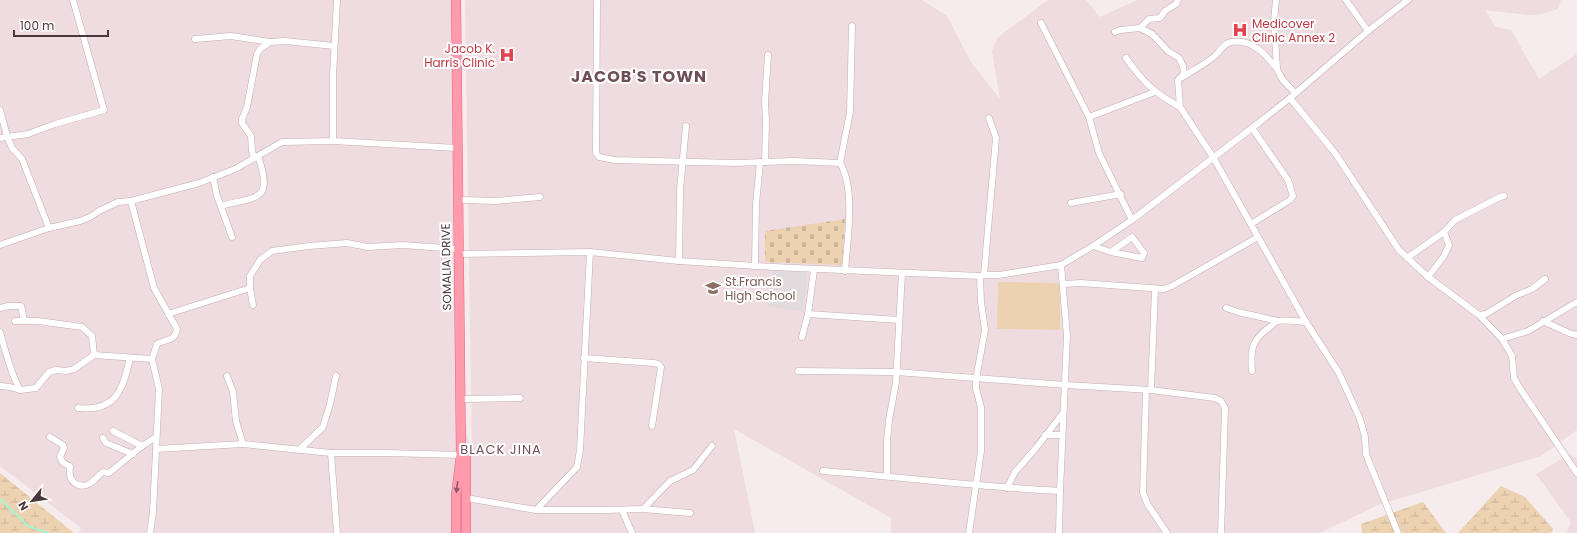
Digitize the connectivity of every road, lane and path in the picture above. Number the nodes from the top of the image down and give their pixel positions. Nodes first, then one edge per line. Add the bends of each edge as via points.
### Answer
1 (73, 0) edge
2 (337, 0) edge
3 (456, 0) edge
4 (461, 0) edge
5 (597, 0) edge
6 (1178, 0) edge
7 (1276, 0) edge
8 (1346, 0) edge
9 (1408, 0) edge
10 (1041, 24) dead end
11 (852, 26) dead end
12 (1140, 28) junction
13 (1368, 31) junction
14 (1114, 32) dead end
15 (195, 39) dead end
16 (270, 42) junction
17 (334, 46) junction
18 (768, 55) dead end
19 (1126, 58) dead end
20 (1277, 69) junction
21 (1178, 80) junction
22 (1155, 92) junction
23 (1295, 93) junction
24 (1290, 98) junction
25 (1180, 107) junction
26 (0, 110) edge
27 (989, 118) dead end
28 (1089, 118) junction
29 (686, 126) dead end
30 (1252, 128) junction
31 (7, 136) junction
32 (0, 138) edge
33 (334, 141) junction
34 (457, 148) junction
35 (256, 157) junction
36 (1213, 157) junction
37 (683, 161) junction
38 (762, 162) junction
39 (840, 163) junction
40 (213, 177) junction
41 (1121, 194) junction
42 (1504, 196) dead end
43 (540, 197) dead end
44 (464, 200) junction
45 (131, 201) junction
46 (1071, 203) dead end
47 (221, 206) junction
48 (1132, 220) junction
49 (1251, 224) junction
50 (49, 228) junction
51 (1444, 232) junction
52 (232, 237) dead end
53 (1258, 238) junction
54 (0, 245) edge
55 (1093, 246) junction
56 (460, 252) junction
57 (590, 252) junction
58 (1111, 252) junction
59 (1407, 258) junction
60 (679, 261) junction
61 (1061, 265) junction
62 (755, 266) junction
63 (814, 270) junction
64 (845, 271) junction
65 (902, 273) junction
66 (982, 275) junction
67 (1428, 277) junction
68 (1545, 279) dead end
69 (1063, 284) junction
70 (250, 288) junction
71 (1155, 289) junction
72 (1577, 302) edge
73 (253, 305) dead end
74 (0, 308) edge
75 (1226, 308) dead end
76 (168, 314) junction
77 (808, 314) junction
78 (1479, 315) junction
79 (24, 320) junction
80 (899, 320) junction
81 (15, 321) dead end
82 (1278, 321) junction
83 (1543, 321) junction
84 (1306, 322) junction
85 (0, 332) edge
86 (1577, 336) edge
87 (802, 337) dead end
88 (1502, 339) junction
89 (94, 355) junction
90 (130, 358) junction
91 (584, 358) junction
92 (152, 359) junction
93 (798, 371) dead end
94 (1252, 371) dead end
95 (896, 372) junction
96 (227, 376) dead end
97 (336, 376) dead end
98 (976, 379) junction
99 (0, 386) edge
100 (1066, 386) junction
101 (20, 390) junction
102 (1148, 390) junction
103 (520, 398) dead end
104 (464, 399) junction
105 (78, 408) dead end
106 (1063, 413) junction
107 (652, 426) dead end
108 (114, 431) dead end
109 (1045, 435) junction
110 (1062, 435) junction
111 (50, 437) dead end
112 (103, 438) dead end
113 (156, 438) junction
114 (243, 444) junction
115 (142, 446) junction
116 (712, 446) dead end
117 (156, 449) junction
118 (299, 450) junction
119 (331, 453) junction
120 (133, 454) junction
121 (461, 455) junction
122 (823, 471) dead end
123 (1577, 473) edge
124 (887, 475) junction
125 (977, 484) junction
126 (1007, 488) junction
127 (1060, 491) junction
128 (466, 498) junction
129 (643, 509) junction
130 (536, 510) junction
131 (622, 510) junction
132 (690, 513) dead end
133 (150, 533) edge
134 (336, 533) edge
135 (456, 533) edge
136 (466, 533) edge
137 (632, 533) edge
138 (969, 533) edge
139 (1059, 533) edge
140 (1167, 533) edge
141 (1221, 533) edge
142 (1398, 533) edge

1 - 31 street via 104,110 28,134
2 - 17 street
3 - 34 main road, SOMALIA DRIVE
4 - 44 main road, SOMALIA DRIVE
5 - 37 street via 596,152 599,157 615,160
6 - 12 street via 1160,18 1149,19
7 - 20 street via 1274,21
8 - 13 street
9 - 13 street
10 - 28 street
11 - 39 street via 850,112
12 - 14 street
12 - 21 street via 1152,34 1168,51 1179,58 1184,74
13 - 23 street
15 - 16 street via 230,36
16 - 17 street
16 - 35 street via 257,54 247,107 242,119 251,136 252,151
17 - 33 street
18 - 38 street
19 - 22 street
20 - 21 street via 1257,48 1245,43 1231,42
20 - 23 street via 1282,80
21 - 25 street
22 - 25 street
22 - 28 street
23 - 24 street
24 - 30 street
24 - 59 street via 1335,153 1370,208
25 - 36 street
26 - 31 street
27 - 66 street via 996,138
28 - 41 street via 1100,153
29 - 37 street
30 - 36 street
30 - 49 street via 1288,180 1293,196
31 - 32 street
31 - 50 street via 12,148 22,159
33 - 34 street
33 - 35 street via 282,142
34 - 56 main road, SOMALIA DRIVE
35 - 40 street
35 - 47 street via 264,181 260,194 245,202
36 - 48 street
36 - 49 street
37 - 38 street
37 - 60 street
38 - 39 street
38 - 62 street via 756,204
39 - 64 street via 845,170 848,183
40 - 45 street
40 - 47 street
41 - 46 street
41 - 48 street
42 - 51 street via 1455,220
43 - 44 street via 495,201
44 - 56 main road, SOMALIA DRIVE
45 - 50 street via 118,202 80,221
45 - 76 street via 154,288
47 - 52 street
48 - 55 street
49 - 53 street
50 - 54 street
51 - 59 street
51 - 67 street via 1449,245
53 - 71 street via 1172,286
53 - 84 street
55 - 58 street
55 - 61 street
56 - 57 street
56 - 70 street via 403,245 368,247 347,243 272,251 264,256 250,276
56 - 104 main road, SOMALIA DRIVE
56 - 121 main road, SOMALIA DRIVE
57 - 60 street
57 - 91 street
58 - 58 street via 1142,258 1144,253 1132,237
59 - 67 street
60 - 62 street
61 - 66 street via 999,275
61 - 69 street
62 - 63 street
63 - 64 street
63 - 77 street
64 - 65 street
65 - 66 street
65 - 80 street
66 - 98 street via 981,302 985,330
67 - 78 street
68 - 78 street via 1532,290 1517,295 1486,314
69 - 71 street
69 - 100 street via 1067,336
70 - 73 street
70 - 76 street
71 - 102 street
72 - 83 street
74 - 79 street via 20,306
75 - 82 street
76 - 92 street via 177,329 176,335 157,344
77 - 80 street
77 - 87 street
78 - 88 street
79 - 81 street
79 - 89 street via 82,326 92,336
80 - 95 street
82 - 84 street
82 - 94 street via 1257,337 1251,357
83 - 86 street
83 - 88 street via 1528,331
84 - 142 street via 1339,373 1354,406 1365,437 1366,454
85 - 101 street via 8,363
88 - 123 street via 1512,356 1514,378 1519,387
89 - 90 street
89 - 101 street via 74,369 49,372 36,388
90 - 92 street
90 - 105 street via 119,392 112,402 104,406
91 - 107 street via 658,364 661,367
91 - 130 street via 577,467
92 - 113 street via 159,389
93 - 95 street
95 - 98 street
95 - 124 street via 887,440
96 - 114 street via 233,392 236,421
97 - 118 street via 323,427
98 - 100 street
98 - 125 street via 981,407 981,451
99 - 101 street
100 - 102 street
100 - 106 street
102 - 140 street via 1143,492 1148,505
102 - 141 street via 1215,398 1224,405
103 - 104 street
104 - 128 main road, SOMALIA DRIVE
106 - 109 street
106 - 110 street
108 - 115 street
109 - 110 street
109 - 126 street via 1015,472
110 - 127 street
111 - 120 street via 63,445 61,460 63,464 70,466 70,476 77,485 89,484 103,472 108,472
112 - 120 street via 106,443
113 - 115 street
113 - 117 street
114 - 117 street
114 - 118 street
115 - 120 street
116 - 129 street via 693,470 670,481
117 - 133 street
118 - 119 street
119 - 121 street
119 - 134 street
121 -> 135 main road, SOMALIA DRIVE via 456,495
122 - 124 street
124 - 125 street
125 - 126 street
125 - 138 street
126 - 127 street
127 - 139 street
128 - 130 street
128 - 136 main road, SOMALIA DRIVE
129 - 131 street
129 - 132 street
130 - 131 street
131 - 137 street

